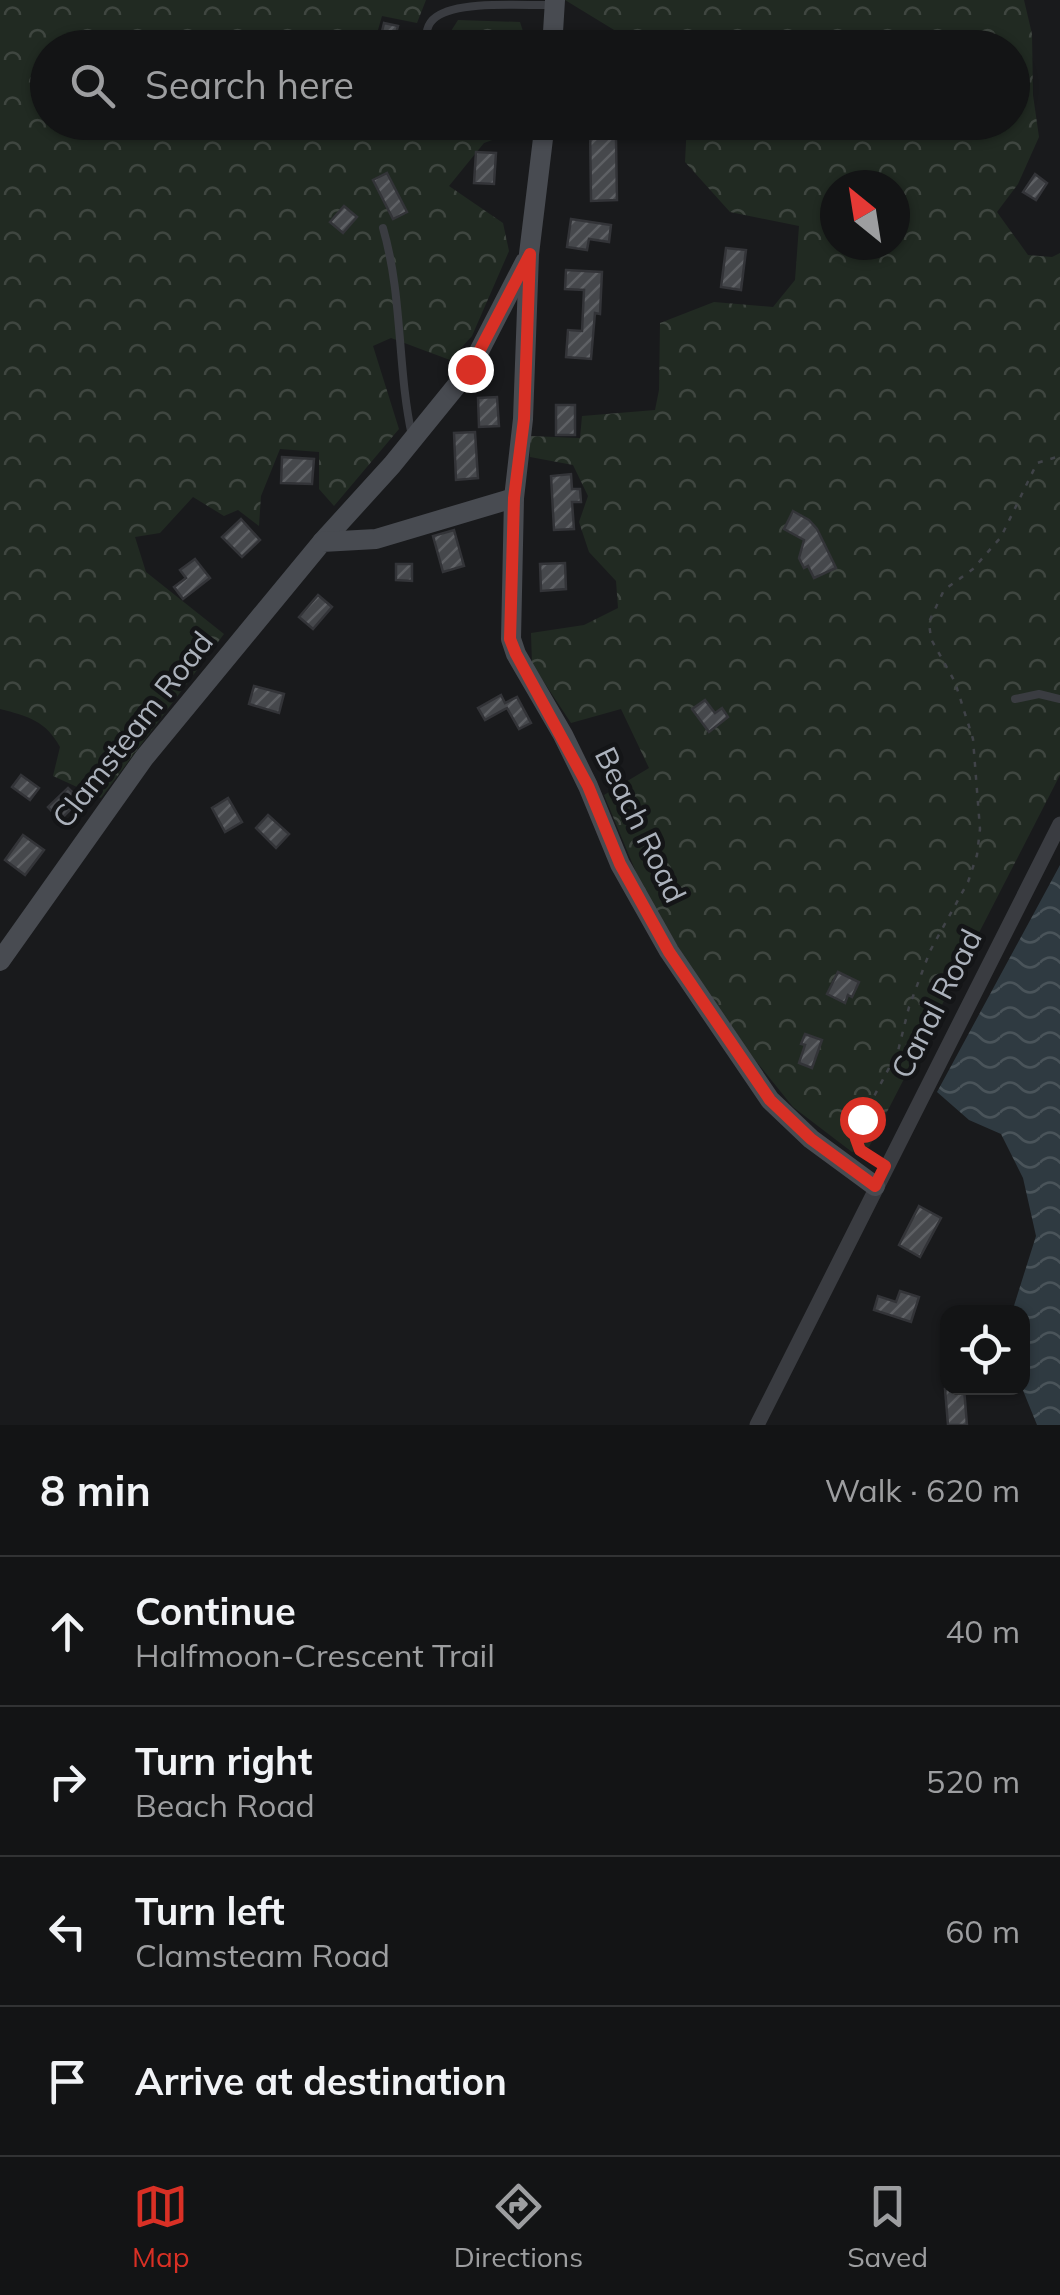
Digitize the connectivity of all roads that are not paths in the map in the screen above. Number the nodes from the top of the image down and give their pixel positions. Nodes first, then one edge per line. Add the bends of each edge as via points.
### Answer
1 (554, 2) edge
2 (426, 30) edge
3 (553, 30) edge
4 (543, 140) edge
5 (384, 228) dead end
6 (530, 254) junction
7 (412, 441) junction
8 (514, 498) junction
9 (322, 542) junction
10 (1015, 699) dead end
11 (1060, 699) edge
12 (1060, 824) edge
13 (0, 961) edge
14 (875, 1186) junction
15 (757, 1425) edge

1 - 2 lane via 456,8
1 - 3 street
4 - 6 street, Beach Road
5 - 7 lane via 396,280
6 - 7 street, Clamsteam Road via 470,369
6 - 8 street, Beach Road
7 - 9 street, Clamsteam Road
8 - 9 street via 376,539
8 - 14 street, Beach Road via 510,639 588,786 620,864 669,952 770,1100
9 - 13 street, Clamsteam Road via 144,758
10 - 11 lane
12 - 14 street, Canal Road
14 - 15 street, Canal Road

